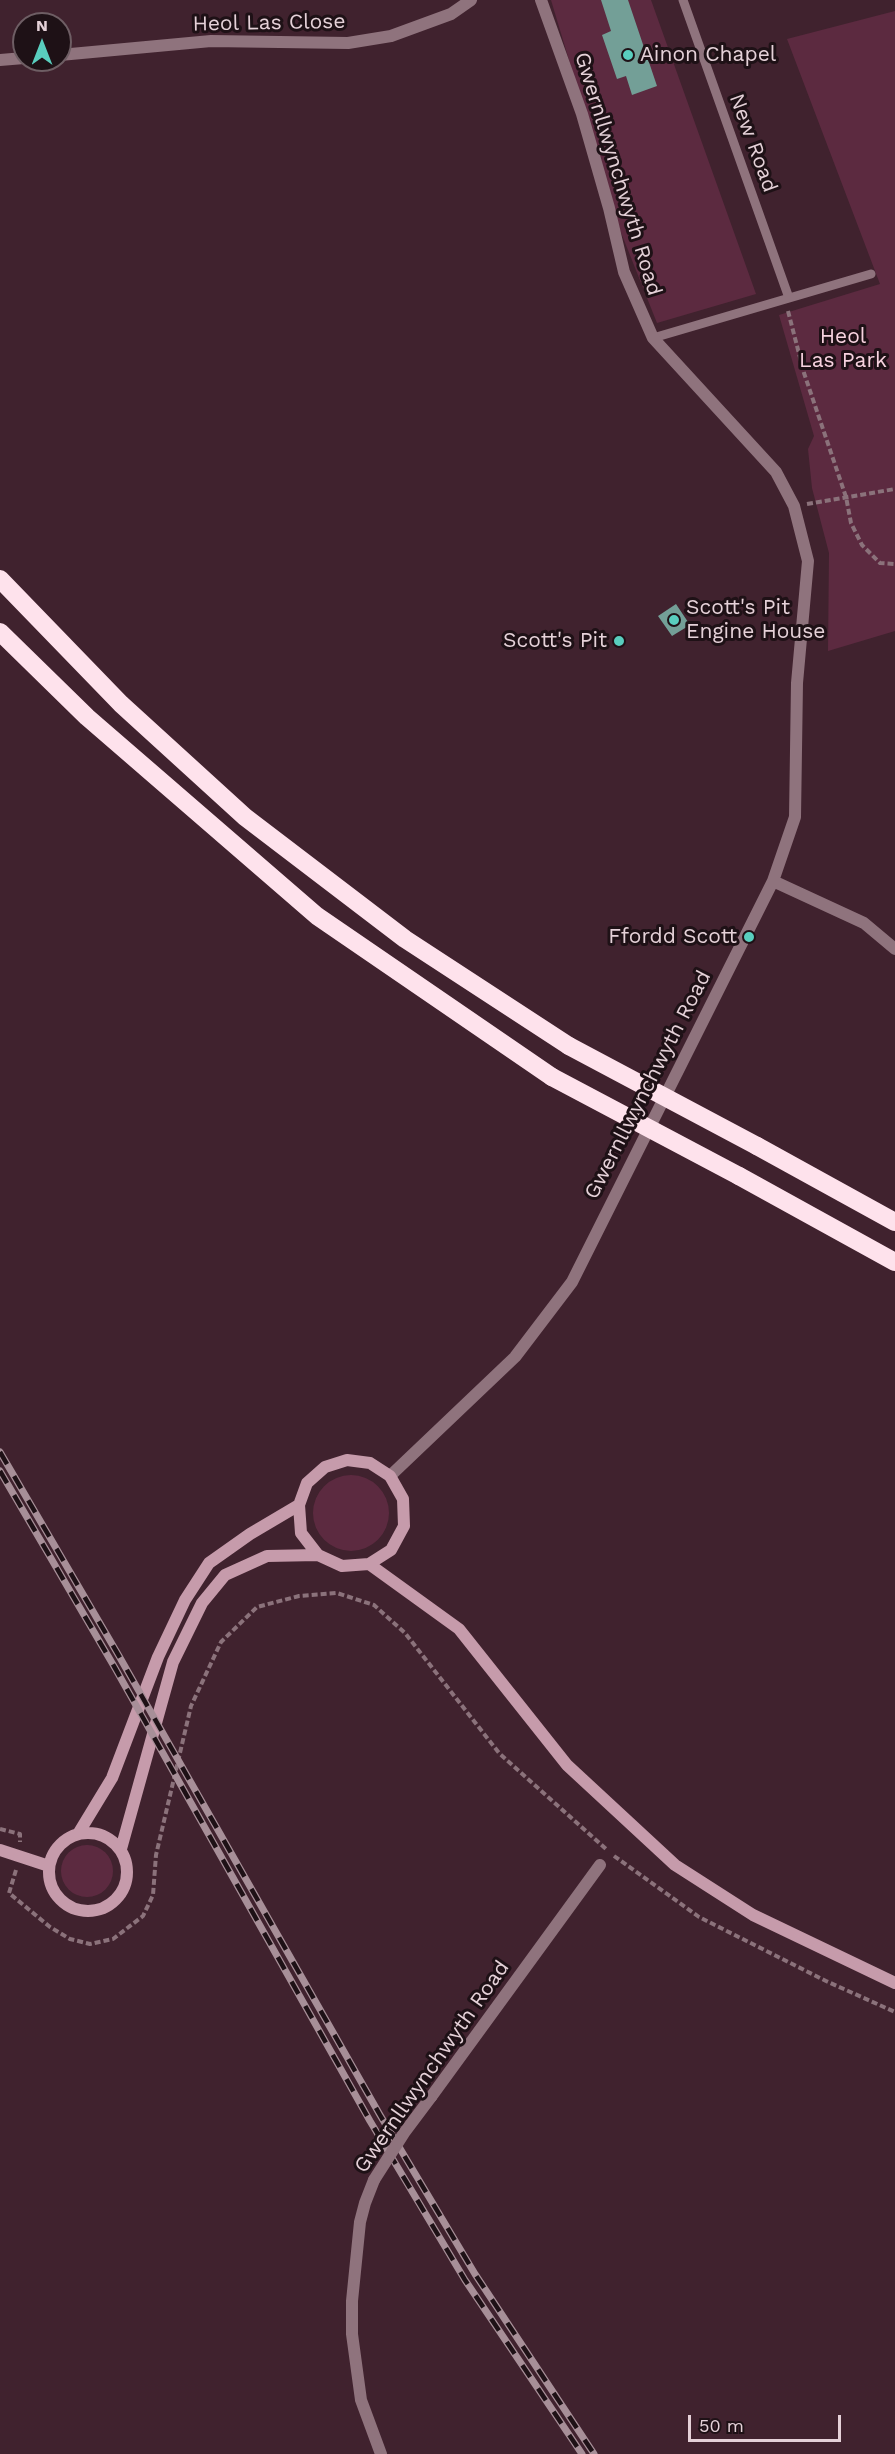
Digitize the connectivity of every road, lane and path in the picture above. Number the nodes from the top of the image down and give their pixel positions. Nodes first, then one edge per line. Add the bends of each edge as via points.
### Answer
1 (471, 0) edge
2 (541, 0) edge
3 (683, 0) edge
4 (72, 54) edge
5 (871, 274) dead end
6 (787, 298) junction
7 (653, 338) junction
8 (895, 489) edge
9 (846, 497) junction
10 (794, 506) junction
11 (895, 564) edge
12 (0, 579) edge
13 (0, 632) edge
14 (773, 881) junction
15 (895, 949) edge
16 (895, 1222) edge
17 (894, 1261) edge
18 (390, 1476) junction
19 (298, 1504) junction
20 (318, 1556) junction
21 (369, 1564) junction
22 (0, 1829) edge
23 (78, 1834) junction
24 (0, 1850) edge
25 (121, 1850) junction
26 (611, 1854) junction
27 (21, 1857) junction
28 (600, 1865) joint
29 (49, 1866) junction
30 (895, 1983) edge
31 (895, 2012) edge
32 (381, 2454) edge

1 - 4 street, Heol Las Close via 451,14 391,36 348,43 211,41
2 - 7 street, Gwernllwynchwyth Road via 582,114 624,272
3 - 6 lane, New Road
5 - 6 lane
6 - 7 lane
6 - 9 path via 804,373
7 - 10 street, Gwernllwynchwyth Road via 776,472
8 - 9 path
9 - 10 path
9 - 11 path via 851,523 862,544 880,563
10 - 14 street, Gwernllwynchwyth Road via 808,561 797,683 795,817
12 - 16 highway, bridge via 121,704 245,817 405,939 569,1046
13 - 17 highway, bridge via 87,717 317,916 552,1077
14 - 15 street via 864,923
14 - 18 street, Gwernllwynchwyth Road via 572,1282 515,1357
18 - 19 main road via 370,1464 347,1460 325,1467 308,1483
18 - 21 main road via 403,1499 404,1526 391,1550
19 - 20 main road via 301,1533
19 - 23 main road via 209,1563 185,1600 158,1657 112,1778
20 - 21 main road via 342,1566
20 - 25 main road via 267,1556 225,1575 202,1603 173,1662
21 - 30 main road via 459,1629 567,1765 675,1865 753,1915
22 - 27 path via 21,1834
23 - 25 main road via 99,1834
23 - 29 main road via 61,1843
24 - 27 main road
25 - 29 main road via 126,1862 124,1887 117,1898 96,1910 83,1911 61,1900 53,1890
26 - 27 path via 499,1753 405,1633 374,1605 337,1593 299,1596 257,1607 221,1642 191,1706 156,1855 153,1895 143,1916 113,1939 90,1944 70,1939 9,1893
26 - 28 path
26 - 31 path via 699,1917
27 - 29 main road
28 - 32 street, Gwernllwynchwyth Road, bridge via 404,2133 374,2180 365,2203 352,2301 352,2334 361,2400

